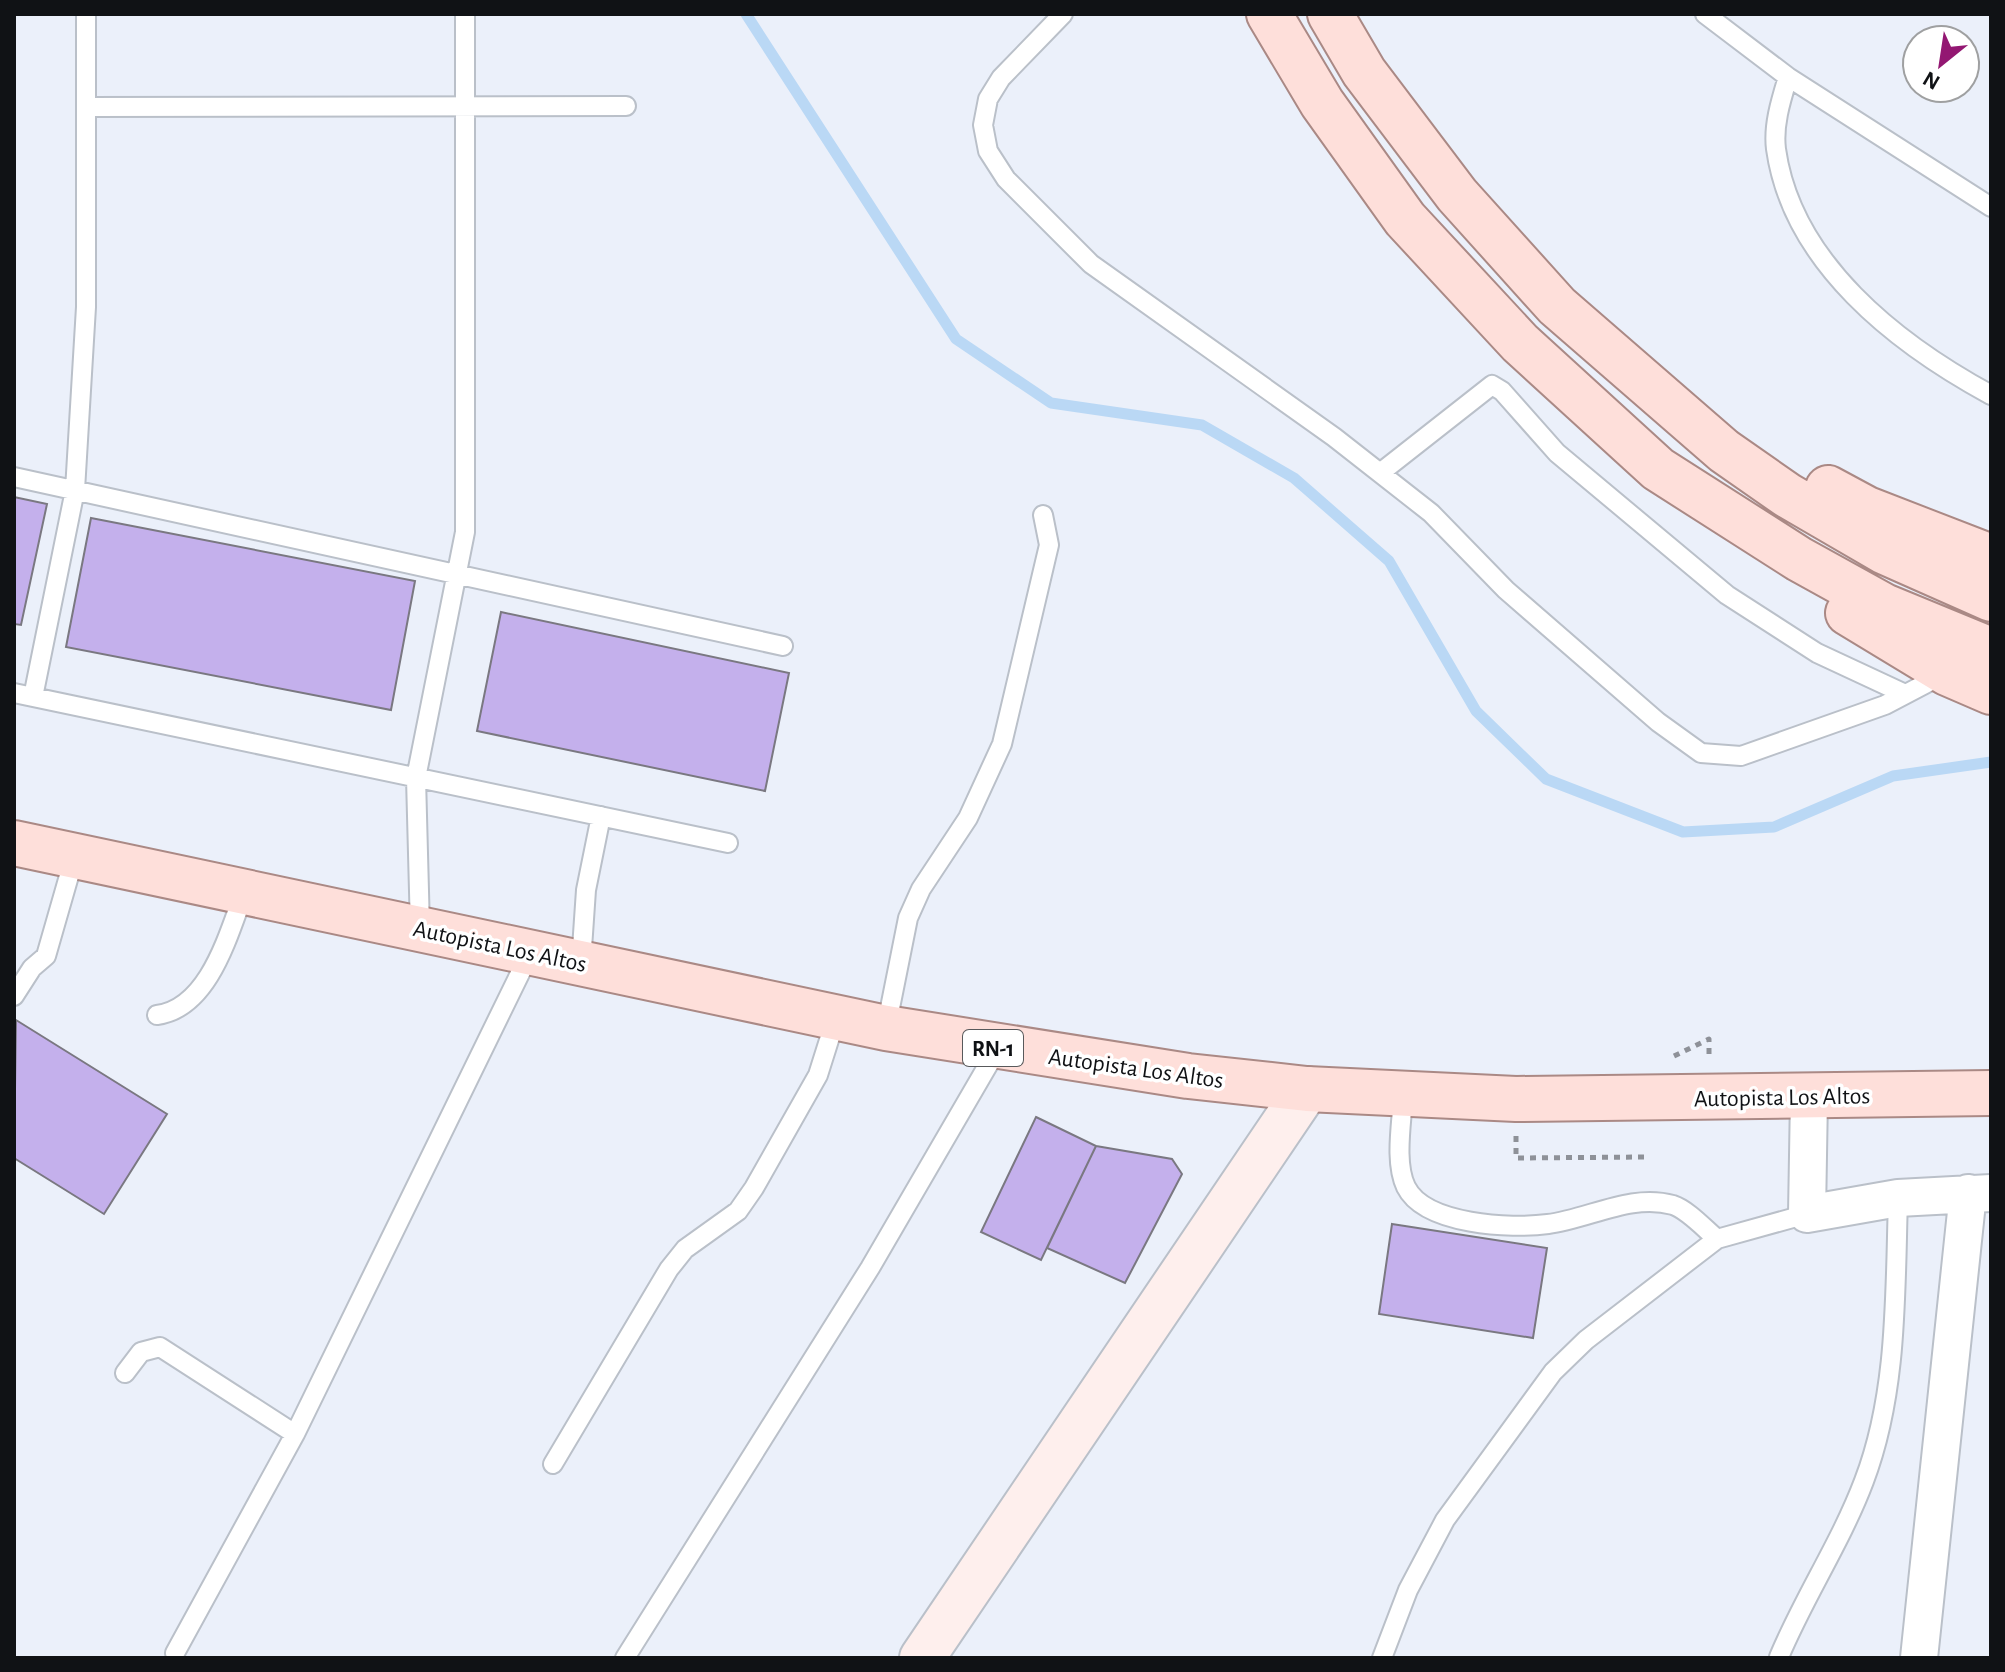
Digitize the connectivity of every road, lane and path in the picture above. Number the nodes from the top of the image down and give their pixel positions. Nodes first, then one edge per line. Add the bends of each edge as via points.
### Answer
1 (86, 14) edge
2 (465, 14) edge
3 (1063, 14) edge
4 (1269, 14) edge
5 (1330, 14) edge
6 (1705, 14) edge
7 (1788, 77) junction
8 (463, 104) junction
9 (626, 106) dead end
10 (86, 107) junction
11 (1991, 207) edge
12 (1991, 395) edge
13 (1663, 396) junction
14 (1658, 469) junction
15 (1380, 473) junction
16 (14, 477) edge
17 (75, 490) junction
18 (1043, 515) dead end
19 (1991, 557) edge
20 (457, 573) junction
21 (1991, 599) edge
22 (783, 646) dead end
23 (1991, 650) edge
24 (1947, 673) junction
25 (1991, 692) edge
26 (1905, 694) junction
27 (23, 695) edge
28 (416, 778) junction
29 (601, 816) junction
30 (728, 843) dead end
31 (15, 848) edge
32 (75, 855) junction
33 (245, 890) junction
34 (420, 929) junction
35 (530, 952) junction
36 (581, 963) junction
37 (14, 996) edge
38 (157, 1015) dead end
39 (836, 1018) junction
40 (886, 1028) junction
41 (998, 1048) junction
42 (1307, 1089) junction
43 (1991, 1093) edge
44 (1403, 1096) junction
45 (1809, 1097) junction
46 (1648, 1157) dead end
47 (1516, 1158) dead end
48 (1980, 1193) edge
49 (1898, 1198) junction
50 (1807, 1214) junction
51 (1717, 1239) junction
52 (125, 1373) dead end
53 (295, 1434) junction
54 (553, 1464) dead end
55 (175, 1653) dead end
56 (1779, 1657) edge
57 (625, 1658) edge
58 (922, 1658) edge
59 (1382, 1658) edge
60 (1919, 1658) edge

1 - 10 lane
2 - 8 lane
3 - 15 lane via 1001,78 988,99 983,125 988,151 1006,179 1091,264
4 - 14 main road via 1322,103 1405,219 1520,343
5 - 13 main road via 1364,72 1457,195 1557,306
6 - 7 lane
7 - 11 lane
7 - 12 lane via 1776,146 1798,219 1836,274 1878,319 1921,354
8 - 9 lane
8 - 10 lane
8 - 20 lane via 465,532
10 - 17 lane via 86,307
13 - 19 main road via 1867,509
13 - 21 main road via 1724,451 1787,495 1885,552
14 - 23 main road via 1872,599
14 - 24 main road via 1806,586
15 - 26 lane via 1431,513 1518,600 1701,753 1741,756
15 - 26 lane via 1492,385 1557,453 1727,595 1817,653
16 - 17 lane
17 - 20 lane
17 - 27 lane
18 - 40 lane via 1049,545 1002,744 980,795 908,918
20 - 22 lane
20 - 28 lane
24 - 25 main road
24 - 26 lane
27 - 28 lane
28 - 29 lane
28 - 34 lane
29 - 30 lane
29 - 36 lane via 586,890
31 - 32 main road, Autopista Los Altos / RN-1
32 - 33 main road, Autopista Los Altos / RN-1
32 - 37 lane via 46,956
33 - 34 main road, Autopista Los Altos / RN-1
33 - 38 lane via 203,982 180,1007
34 - 35 main road, Autopista Los Altos / RN-1
35 - 36 main road, Autopista Los Altos / RN-1
35 - 53 lane
36 - 39 main road, Autopista Los Altos / RN-1
39 - 40 main road, Autopista Los Altos / RN-1
39 - 54 lane via 818,1075 754,1188 738,1211 685,1249 669,1269
40 - 41 main road, Autopista Los Altos / RN-1
41 - 42 main road, Autopista Los Altos / RN-1
41 - 57 lane via 870,1268
42 - 44 main road, Autopista Los Altos / RN-1
42 - 58 street
43 - 45 main road, Autopista Los Altos / RN-1
44 - 45 main road, Autopista Los Altos / RN-1
44 - 51 lane via 1401,1167 1406,1187 1435,1212 1456,1219 1546,1224 1646,1202 1676,1206
45 - 50 street
46 - 47 path
48 - 49 street
48 - 60 street
49 - 50 street
49 - 56 lane via 1894,1326 1878,1438 1864,1482
50 - 51 lane
51 - 59 lane via 1598,1330 1553,1372 1445,1520 1408,1590
52 - 53 lane via 141,1352 160,1347
53 - 55 lane

